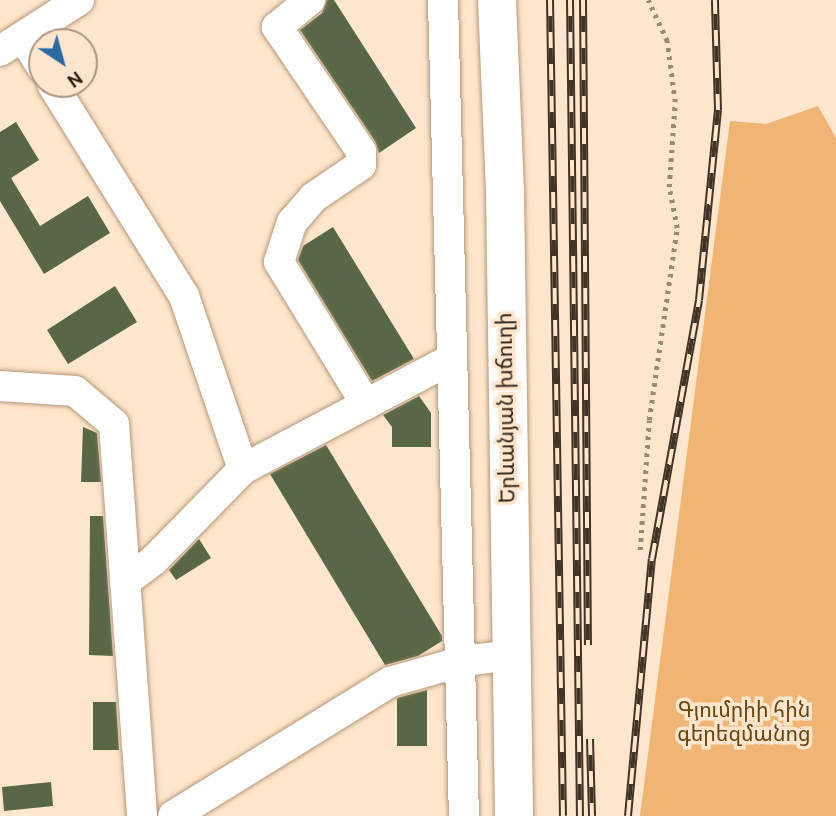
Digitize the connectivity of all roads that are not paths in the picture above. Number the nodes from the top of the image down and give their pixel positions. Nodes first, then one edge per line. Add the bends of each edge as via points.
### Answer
1 (79, 0) edge
2 (310, 0) edge
3 (443, 0) edge
4 (497, 0) edge
5 (11, 44) edge
6 (28, 57) edge
7 (61, 98) edge
8 (450, 360) junction
9 (0, 387) edge
10 (366, 404) junction
11 (243, 469) junction
12 (125, 582) junction
13 (512, 654) junction
14 (463, 661) junction
15 (142, 816) edge
16 (173, 816) edge
17 (464, 816) edge
18 (514, 816) edge

1 - 5 street
2 - 10 street via 277,27 361,151 361,165 314,197 292,222 279,262
3 - 8 street
4 - 13 highway, Երևանյան խճուղի
5 - 6 street
7 - 11 street via 184,296
8 - 10 street
8 - 14 street
9 - 12 street via 75,391 114,424
10 - 11 street
11 - 12 street via 154,560
12 - 15 street
13 - 14 street
13 - 18 highway, Երևանյան խճուղի
14 - 16 street via 390,682
14 - 17 street

